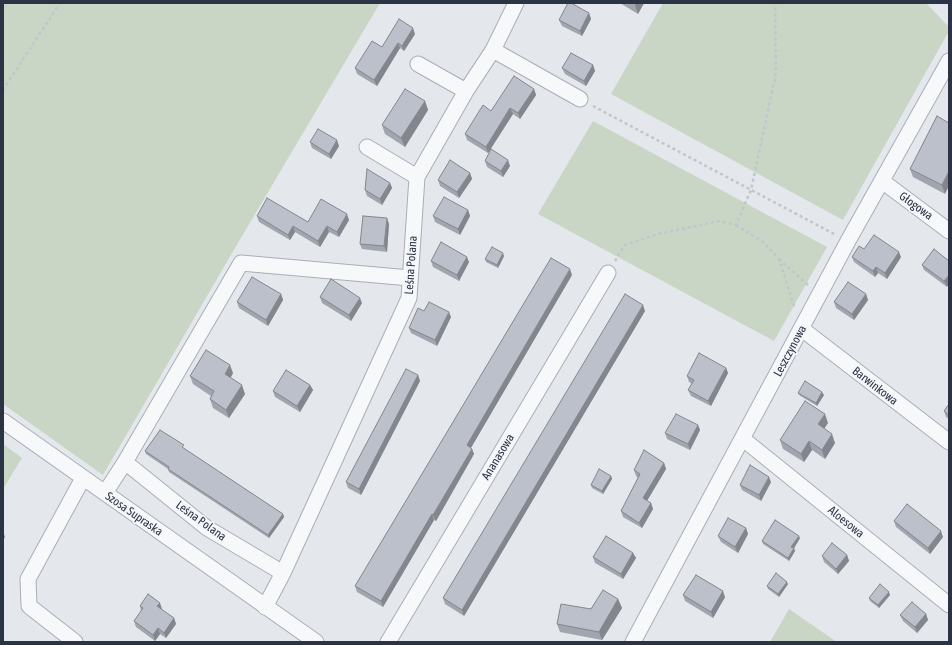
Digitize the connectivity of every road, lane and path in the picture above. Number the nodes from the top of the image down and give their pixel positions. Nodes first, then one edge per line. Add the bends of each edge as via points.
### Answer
1 (60, 3) edge
2 (516, 3) edge
3 (775, 3) edge
4 (493, 50) junction
5 (949, 61) edge
6 (418, 64) dead end
7 (3, 90) edge
8 (466, 91) junction
9 (580, 99) joint
10 (367, 147) dead end
11 (417, 177) junction
12 (882, 181) junction
13 (751, 190) junction
14 (736, 225) junction
15 (949, 231) edge
16 (848, 241) junction
17 (779, 259) junction
18 (608, 273) joint
19 (410, 278) junction
20 (820, 296) junction
21 (802, 329) junction
22 (3, 421) edge
23 (743, 439) junction
24 (949, 442) edge
25 (125, 462) junction
26 (83, 478) junction
27 (105, 493) junction
28 (283, 573) junction
29 (949, 605) edge
30 (265, 606) junction
31 (75, 642) edge
32 (316, 642) edge
33 (388, 642) edge
34 (633, 642) edge

1 - 7 path
2 - 4 street, Leśna Polana
3 - 13 path via 776,74
4 - 8 street, Leśna Polana
4 - 9 street
5 - 12 street, Leszczynowa
6 - 8 street
8 - 11 street, Leśna Polana
9 - 13 path
10 - 11 street
11 - 19 street, Leśna Polana
12 - 15 street, Głogowa
12 - 16 street, Leszczynowa
13 - 14 path
13 - 16 path
14 - 17 path via 763,242
14 - 18 path via 719,221 658,234 625,245
16 - 20 street, Leszczynowa
17 - 20 path
17 - 21 path
18 - 33 street, Ananasowa
19 - 25 street via 241,263
19 - 28 street, Leśna Polana via 409,298 395,332
20 - 21 street, Leszczynowa
21 - 23 street, Leszczynowa
21 - 24 street, Barwinkowa
22 - 26 street, Szosa Supraska
23 - 29 street, Aloesowa
23 - 34 street, Leszczynowa
25 - 27 street
25 - 28 street, Leśna Polana via 207,528
26 - 27 street, Szosa Supraska
26 - 31 street via 28,579 29,606
27 - 30 street, Szosa Supraska
28 - 30 street, Leśna Polana
30 - 32 street, Szosa Supraska

